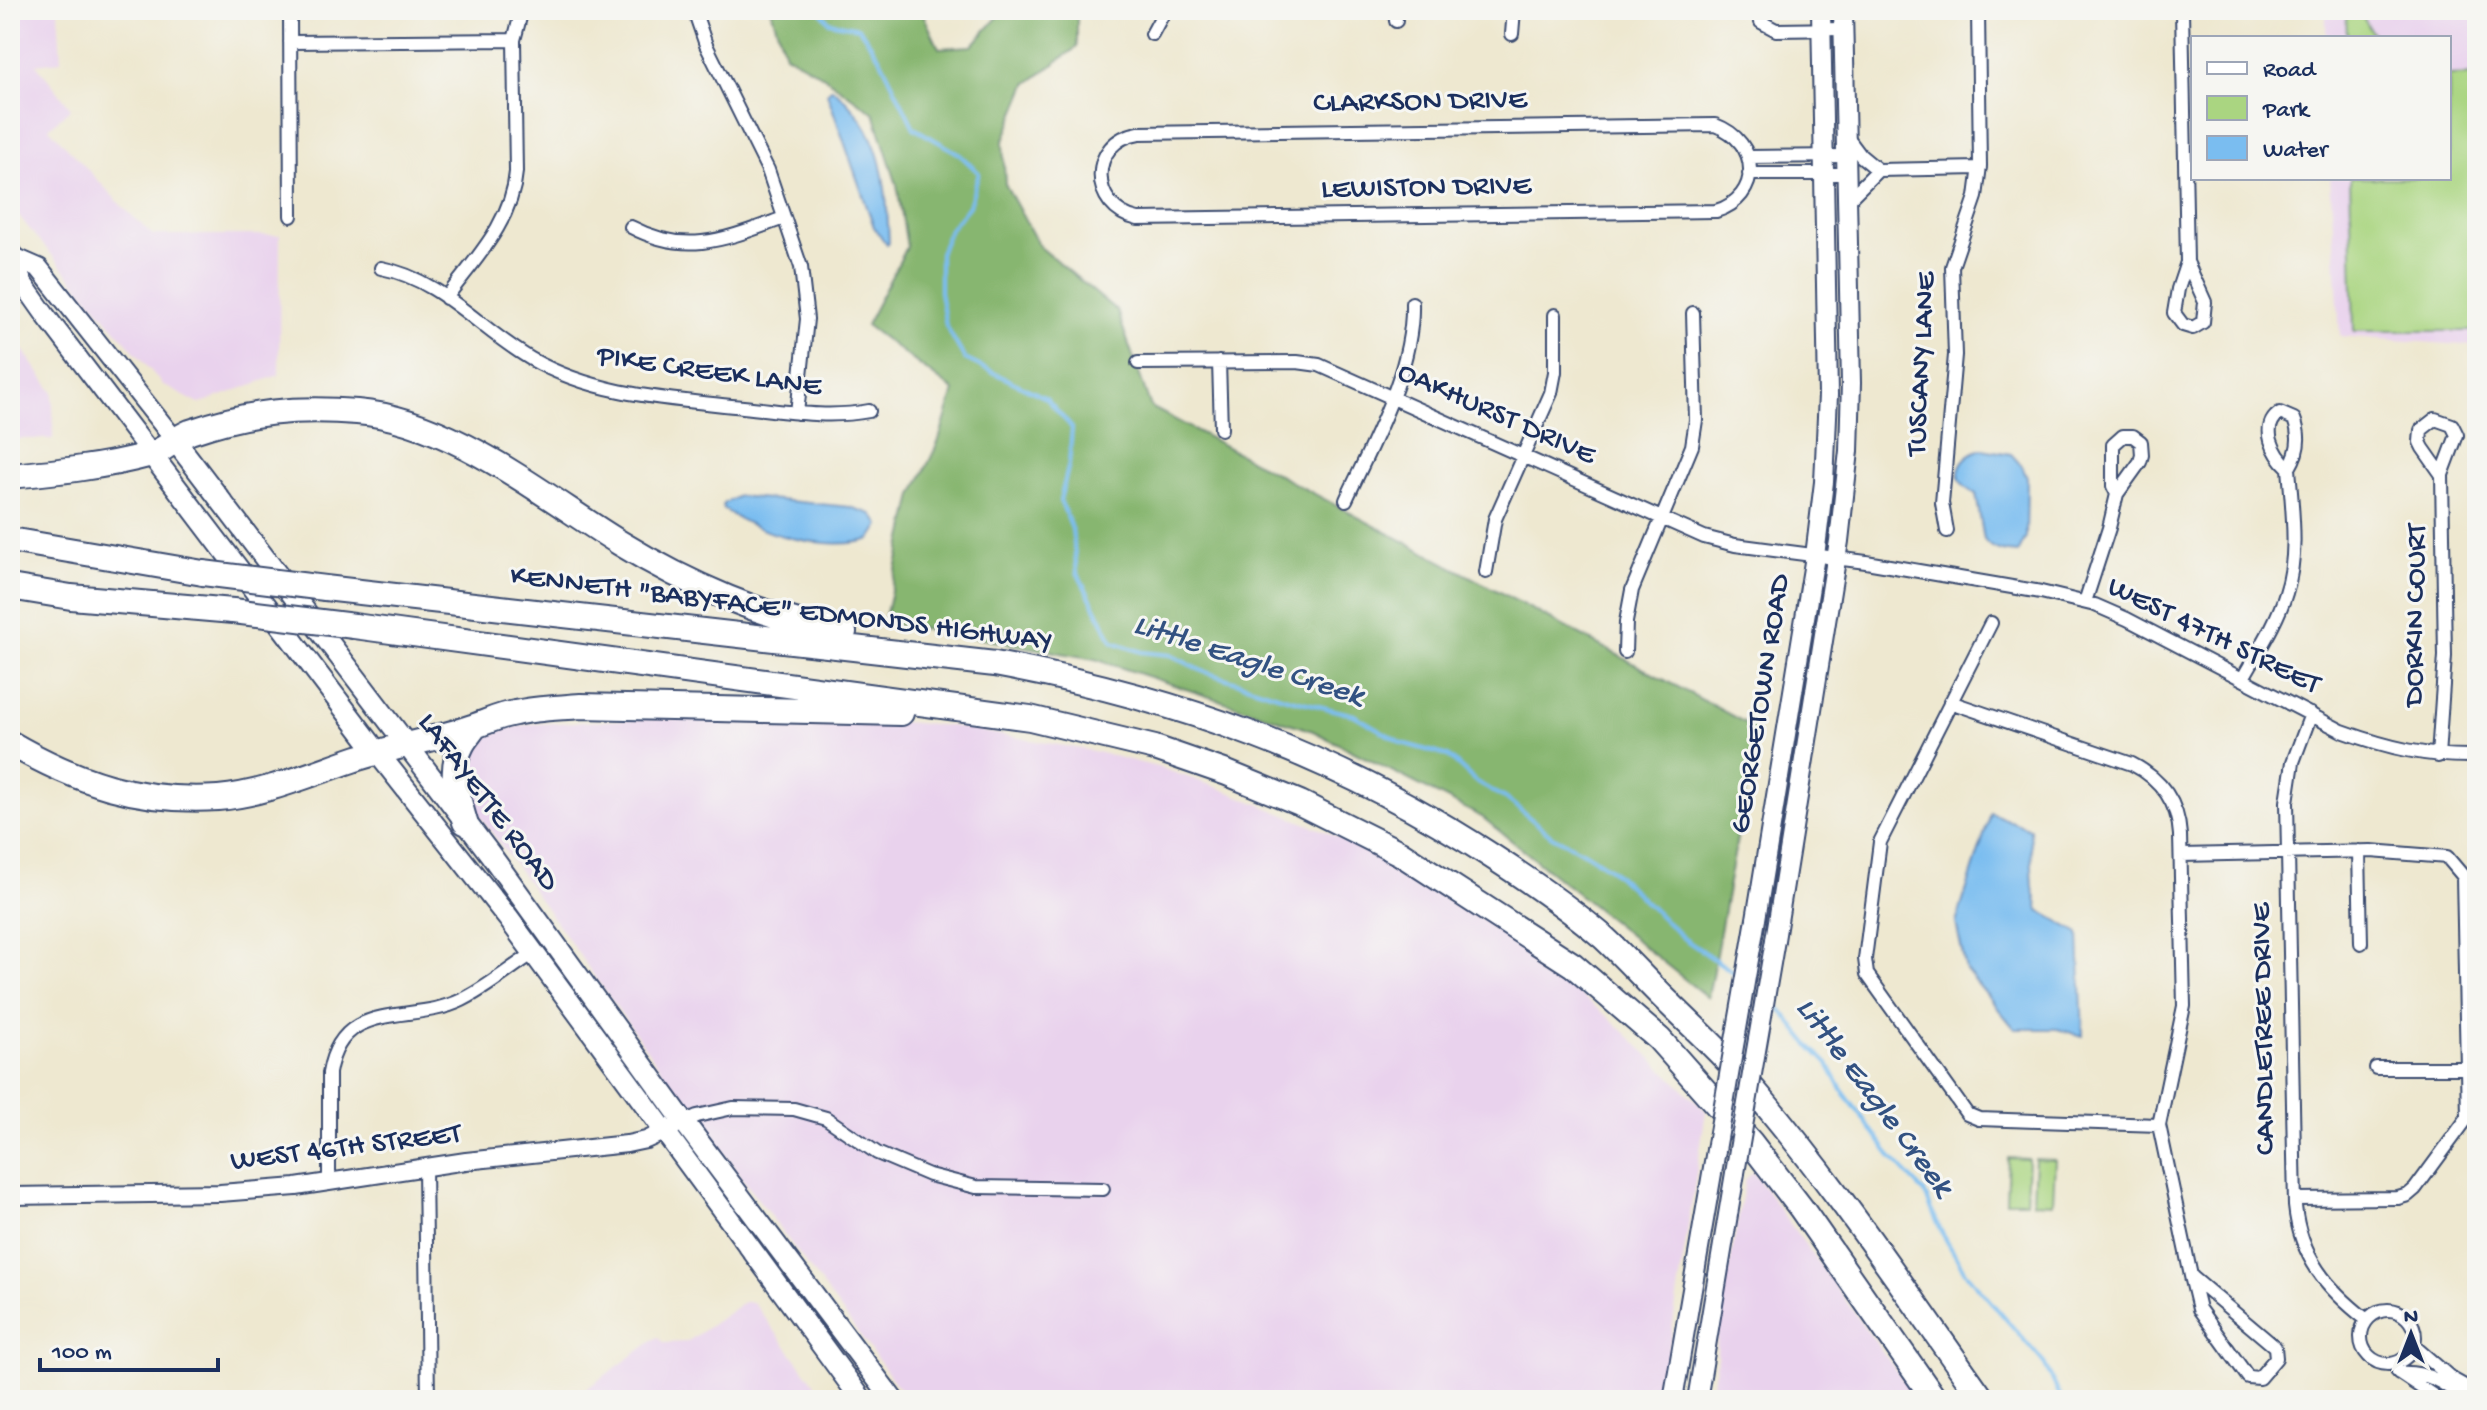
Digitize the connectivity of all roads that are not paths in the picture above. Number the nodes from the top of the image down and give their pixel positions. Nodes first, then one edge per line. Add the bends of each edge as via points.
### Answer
1 (290, 10) edge
2 (522, 10) edge
3 (694, 10) edge
4 (1165, 10) edge
5 (1514, 10) edge
6 (1758, 10) edge
7 (1821, 10) edge
8 (1843, 10) edge
9 (1978, 10) edge
10 (2182, 10) edge
11 (1843, 29) junction
12 (1821, 30) junction
13 (1152, 34) dead end
14 (1512, 34) dead end
15 (514, 40) junction
16 (290, 42) junction
17 (1846, 136) junction
18 (1750, 165) junction
19 (1824, 165) junction
20 (1846, 165) junction
21 (1980, 168) junction
22 (1878, 170) junction
23 (1101, 175) joint
24 (1847, 201) junction
25 (291, 216) dead end
26 (784, 218) junction
27 (631, 227) dead end
28 (13, 254) edge
29 (2187, 262) junction
30 (381, 268) dead end
31 (446, 298) junction
32 (1412, 303) dead end
33 (1693, 313) dead end
34 (1555, 315) dead end
35 (1219, 362) junction
36 (1138, 363) dead end
37 (1391, 396) junction
38 (869, 411) dead end
39 (797, 413) junction
40 (1221, 429) dead end
41 (174, 439) junction
42 (152, 455) junction
43 (1523, 455) junction
44 (2289, 468) dead end
45 (2442, 475) dead end
46 (10, 476) edge
47 (2117, 494) dead end
48 (1346, 500) dead end
49 (1662, 518) junction
50 (1947, 531) dead end
51 (10, 540) edge
52 (1826, 557) junction
53 (1486, 572) dead end
54 (10, 587) edge
55 (2085, 602) junction
56 (1991, 623) dead end
57 (1625, 652) dead end
58 (995, 664) junction
59 (2243, 678) junction
60 (1950, 702) junction
61 (2311, 714) junction
62 (475, 726) junction
63 (10, 743) edge
64 (405, 744) junction
65 (377, 752) junction
66 (1168, 753) junction
67 (2438, 756) junction
68 (2477, 756) edge
69 (465, 822) junction
70 (2359, 851) junction
71 (2288, 852) junction
72 (2181, 855) junction
73 (2361, 943) dead end
74 (534, 953) junction
75 (2376, 1068) dead end
76 (2467, 1068) junction
77 (684, 1122) junction
78 (2159, 1125) junction
79 (664, 1132) junction
80 (425, 1167) junction
81 (329, 1183) junction
82 (1103, 1189) dead end
83 (10, 1196) edge
84 (2295, 1199) junction
85 (2191, 1276) junction
86 (2367, 1320) junction
87 (2414, 1346) junction
88 (2394, 1368) junction
89 (2477, 1393) edge
90 (428, 1400) edge
91 (862, 1400) edge
92 (893, 1400) edge
93 (1673, 1400) edge
94 (1697, 1400) edge
95 (1935, 1400) edge
96 (1983, 1400) edge
97 (2440, 1400) edge
98 (2465, 1400) edge

1 - 16 street
2 - 15 street
3 - 26 street via 758,147
4 - 13 street
5 - 14 street
6 - 12 street via 1761,22 1772,29
7 - 12 main road, GEORGETOWN ROAD
8 - 11 main road, GEORGETOWN ROAD
9 - 21 street, TUSCANY LANE
10 - 29 street
11 - 12 street
11 - 17 main road, GEORGETOWN ROAD
12 - 19 main road, GEORGETOWN ROAD
15 - 16 street
15 - 31 street via 513,193 500,225
16 - 25 street
17 - 20 main road, GEORGETOWN ROAD
17 - 22 street
18 - 19 street
18 - 23 street, CLARKSON DRIVE via 1737,136 1715,125 1142,132 1111,146
18 - 23 street, LEWISTON DRIVE via 1737,199 1716,211 1134,218 1107,198
19 - 20 street
19 - 52 main road, GEORGETOWN ROAD
20 - 24 main road, GEORGETOWN ROAD
21 - 22 street
21 - 50 street, TUSCANY LANE via 1976,197 1952,267 1955,355 1942,496
22 - 24 street
24 - 52 main road, GEORGETOWN ROAD via 1850,425 1845,497
26 - 27 street via 701,243 666,241
26 - 39 street via 805,288
28 - 41 main road, LAFAYETTE ROAD via 39,268
28 - 42 main road, LAFAYETTE ROAD via 22,282
29 - 29 street via 2174,313 2193,328 2203,322 2206,309
30 - 31 street, PIKE CREEK LANE via 418,279
31 - 39 street, PIKE CREEK LANE via 533,360 588,384 639,396
32 - 37 street via 1408,351
33 - 49 street via 1694,436
34 - 43 street via 1551,393
35 - 36 street, OAKHURST DRIVE
35 - 37 street, OAKHURST DRIVE via 1307,362
35 - 40 street
37 - 43 street, OAKHURST DRIVE
37 - 48 street
38 - 39 street, PIKE CREEK LANE
41 - 42 highway
41 - 58 highway via 260,412 334,410 400,420 470,448 638,554 732,599 837,631
41 - 64 main road, LAFAYETTE ROAD
42 - 46 highway
42 - 65 main road, LAFAYETTE ROAD
43 - 49 street, OAKHURST DRIVE
43 - 53 street via 1493,524
44 - 59 street via 2290,580 2282,607
45 - 67 street, DORKIN COURT via 2445,656
47 - 55 street
49 - 52 street, OAKHURST DRIVE via 1719,541
49 - 57 street via 1631,595
51 - 58 highway, KENNETH "BABYFACE" EDMONDS HIGHWAY, bridge via 203,573
52 - 55 street, WEST 47TH STREET
52 - 93 main road, GEORGETOWN ROAD, bridge via 1756,919
52 - 94 main road, GEORGETOWN ROAD, bridge via 1775,940
54 - 66 highway, bridge via 354,626 1004,713
55 - 59 street, WEST 47TH STREET
56 - 60 street
58 - 96 highway, KENNETH "BABYFACE" EDMONDS HIGHWAY via 1123,691 1265,737 1427,816 1543,891 1601,936 1737,1070 1821,1174
59 - 61 street, WEST 47TH STREET
60 - 72 street via 2146,772 2174,808
60 - 78 street via 1879,846 1865,961 1870,980 1967,1114 1979,1119
61 - 67 street, WEST 47TH STREET via 2374,743
61 - 71 street, CANDLETREE DRIVE via 2290,773
62 - 64 highway
62 - 66 highway via 515,712 581,706 883,712 1037,727
62 - 69 highway via 455,765
63 - 65 highway via 71,776 135,794 173,798 252,792
64 - 65 highway
64 - 69 main road, LAFAYETTE ROAD
65 - 74 main road, LAFAYETTE ROAD
66 - 95 highway via 1257,785 1371,838 1573,965 1659,1039 1751,1143
67 - 68 street, WEST 47TH STREET
69 - 77 main road, LAFAYETTE ROAD
70 - 71 street
70 - 73 street
70 - 76 street via 2447,857 2463,876
71 - 72 street
71 - 84 street, CANDLETREE DRIVE
72 - 78 street via 2184,1006
74 - 79 main road, LAFAYETTE ROAD
74 - 81 street via 462,1000 377,1018 342,1038 329,1073
75 - 76 street
76 - 84 street via 2468,1117 2409,1194
77 - 79 street, WEST 46TH STREET
77 - 82 street via 733,1108 794,1109 826,1118 877,1153 929,1175 976,1187
77 - 92 main road, LAFAYETTE ROAD
78 - 85 street
79 - 80 street, WEST 46TH STREET via 627,1144
79 - 91 main road, LAFAYETTE ROAD
80 - 81 street, WEST 46TH STREET
80 - 90 street
81 - 83 street, WEST 46TH STREET via 220,1193
84 - 86 street, CANDLETREE DRIVE via 2301,1239 2315,1269
85 - 85 street via 2275,1347 2276,1358 2259,1378 2248,1377 2200,1311
86 - 87 street via 2382,1310 2400,1312 2413,1324
86 - 88 street via 2361,1336 2366,1353
87 - 88 street
87 - 89 street
88 - 97 street
88 - 98 street via 2431,1376

